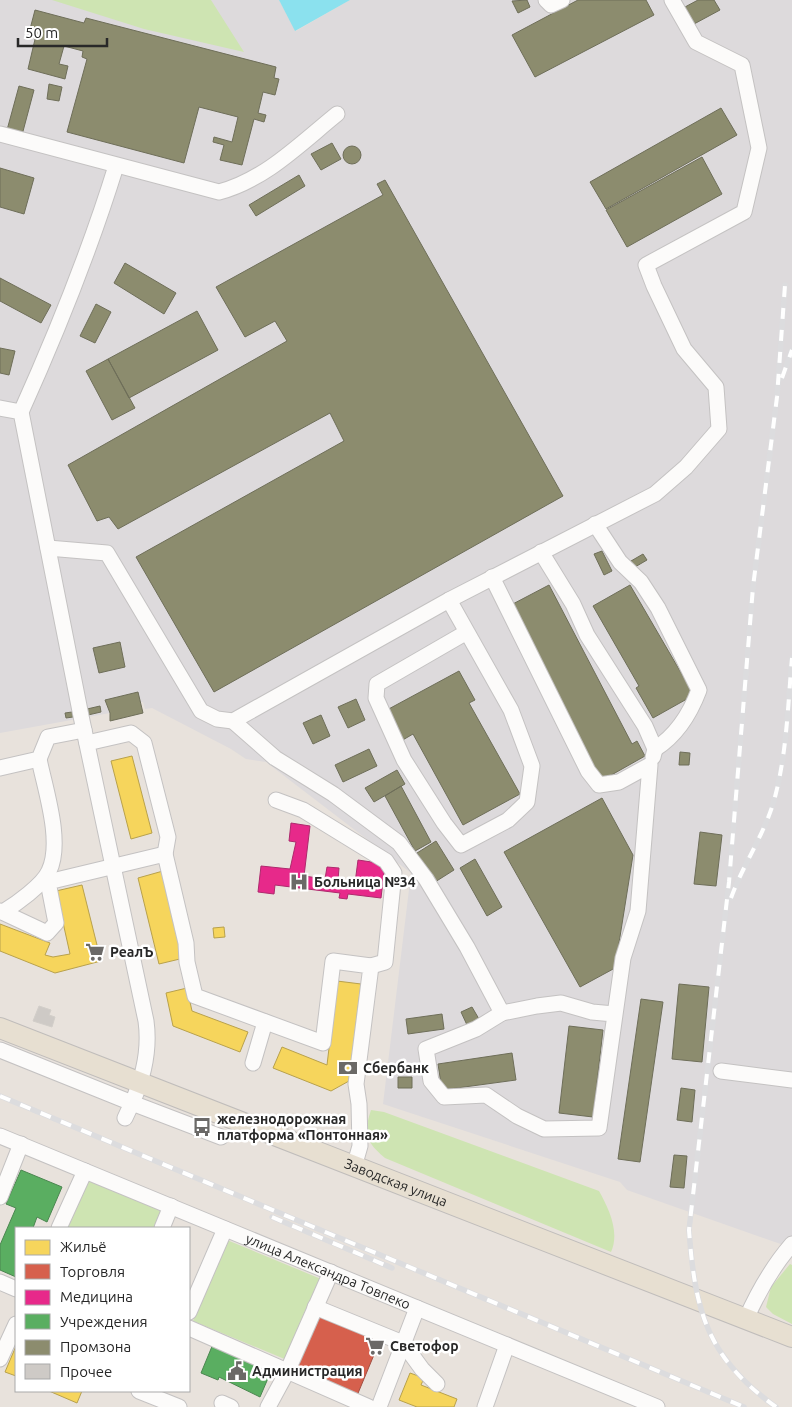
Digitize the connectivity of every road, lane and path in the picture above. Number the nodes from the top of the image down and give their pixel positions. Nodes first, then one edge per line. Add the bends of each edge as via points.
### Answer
1 (546, 0) edge
2 (562, 0) edge
3 (672, 0) edge
4 (337, 114) dead end
5 (0, 134) edge
6 (116, 166) junction
7 (0, 408) edge
8 (21, 412) junction
9 (595, 524) junction
10 (48, 548) junction
11 (541, 552) junction
12 (492, 577) junction
13 (450, 600) junction
14 (467, 632) junction
15 (233, 721) junction
16 (84, 730) junction
17 (656, 749) junction
18 (39, 759) junction
19 (650, 765) junction
20 (0, 768) edge
21 (276, 800) dead end
22 (165, 854) junction
23 (113, 866) junction
24 (48, 877) junction
25 (1, 911) edge
26 (371, 966) junction
27 (502, 1013) junction
28 (614, 1014) junction
29 (265, 1022) junction
30 (0, 1028) edge
31 (0, 1050) edge
32 (253, 1063) dead end
33 (721, 1071) dead end
34 (792, 1080) edge
35 (140, 1084) junction
36 (132, 1103) junction
37 (125, 1118) dead end
38 (0, 1136) edge
39 (221, 1137) dead end
40 (21, 1144) junction
41 (354, 1168) junction
42 (85, 1171) junction
43 (0, 1197) edge
44 (171, 1206) junction
45 (60, 1227) edge
46 (162, 1227) edge
47 (225, 1229) junction
48 (792, 1244) edge
49 (331, 1272) junction
50 (0, 1282) edge
51 (15, 1289) edge
52 (315, 1307) junction
53 (417, 1308) junction
54 (190, 1310) edge
55 (746, 1319) junction
56 (15, 1326) edge
57 (190, 1328) edge
58 (792, 1337) edge
59 (404, 1343) junction
60 (507, 1345) junction
61 (0, 1359) edge
62 (287, 1372) junction
63 (437, 1384) dead end
64 (157, 1394) edge
65 (179, 1407) edge
66 (268, 1407) edge
67 (369, 1407) edge
68 (380, 1407) edge
69 (485, 1407) edge
70 (657, 1407) edge

1 - 2 street via 551,5
3 - 9 street via 696,42 742,65 759,148 744,212 646,265 684,350 716,387 719,429 686,467 655,494
4 - 6 street via 272,166 238,187 219,192
5 - 6 street
6 - 8 street via 102,213
7 - 8 street
8 - 10 street
9 - 11 street
9 - 17 street via 620,562 641,582 658,608 699,690 682,725
10 - 15 street via 107,553 201,711 217,719
10 - 16 street
11 - 12 street
11 - 17 street via 573,604 586,635 645,726
12 - 13 street
12 - 19 street via 588,771 599,785 619,782
13 - 14 street
13 - 15 street
14 - 14 street via 511,710 532,766 527,802 508,820 461,845 404,760 376,698 377,684
15 - 27 street via 276,758 333,794 399,843 432,887
16 - 18 street via 48,737
16 - 22 street via 131,734 144,743 168,837
16 - 23 street
17 - 19 street
18 - 20 street
18 - 24 street via 54,831
19 - 28 street via 638,911 622,958
21 - 26 street via 303,810 386,861 394,872 385,962
22 - 23 street
22 - 29 street via 195,996
23 - 24 street
23 - 35 street via 149,1040
24 - 25 street
24 - 25 street via 56,923 47,932
26 - 29 street via 333,961 323,1043
26 - 41 street via 356,1084 360,1146
27 - 28 street via 562,1003 592,1012
27 - 28 street via 476,1029 426,1049 431,1081 444,1097 486,1094 517,1116 544,1129 599,1128
29 - 32 street
30 - 35 main road, Заводская улица
31 - 36 street
33 - 34 street
35 - 36 street
35 - 41 main road, Заводская улица
36 - 37 street
36 - 39 street
38 - 40 street, улица Александра Товпеко
40 - 42 street, улица Александра Товпеко
40 - 43 street
41 - 55 main road, Заводская улица
42 - 44 street, улица Александра Товпеко
42 - 45 street
44 - 46 street
44 - 47 street, улица Александра Товпеко
47 - 49 street, улица Александра Товпеко
47 - 54 street
48 - 55 street via 782,1254
49 - 52 street
49 - 53 street, улица Александра Товпеко
50 - 51 street
52 - 59 street
52 - 62 street
53 - 59 street
53 - 60 street, улица Александра Товпеко
55 - 58 main road, Заводская улица
56 - 61 street
57 - 62 street
59 - 63 street
59 - 68 street
60 - 69 street
60 - 70 street, улица Александра Товпеко
62 - 66 street
62 - 67 street
64 - 65 street

